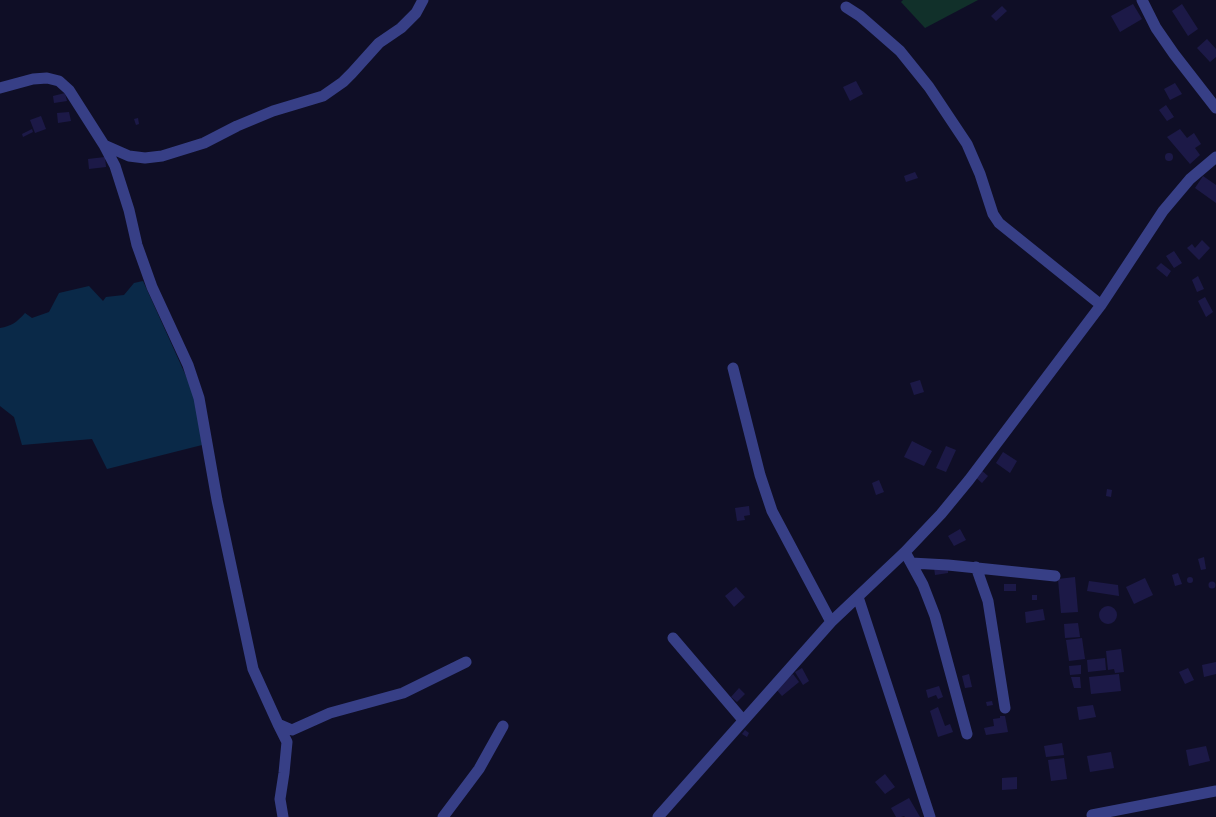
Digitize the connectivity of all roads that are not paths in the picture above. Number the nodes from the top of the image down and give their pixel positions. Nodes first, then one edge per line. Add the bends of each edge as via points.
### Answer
1 (423, 0) edge
2 (1142, 0) edge
3 (846, 7) dead end
4 (0, 88) edge
5 (1216, 108) edge
6 (104, 145) junction
7 (1216, 158) edge
8 (1101, 305) junction
9 (733, 368) dead end
10 (905, 552) junction
11 (911, 563) junction
12 (976, 567) junction
13 (1055, 576) dead end
14 (858, 597) junction
15 (831, 622) junction
16 (674, 638) dead end
17 (466, 662) dead end
18 (1005, 708) dead end
19 (743, 720) junction
20 (278, 724) junction
21 (502, 726) dead end
22 (967, 734) dead end
23 (1216, 791) edge
24 (1092, 815) dead end
25 (283, 817) edge
26 (443, 817) edge
27 (658, 817) edge
28 (930, 817) edge

1 - 6 street via 416,13 401,28 379,43 343,82 323,96 273,111 204,143 162,156 129,156
2 - 5 street via 1156,28
3 - 8 street via 900,51 929,87 967,144 980,174 992,214 999,223
4 - 6 street via 33,79 47,78 59,81 69,90
6 - 20 street via 115,166 152,288 188,365 199,398 217,500 253,669
7 - 8 street via 1190,179 1163,211
8 - 10 street via 969,480
9 - 15 street via 772,512
10 - 11 street
10 - 14 street
11 - 12 street
11 - 22 street via 935,616
12 - 13 street
12 - 18 street via 988,601
14 - 15 street
14 - 28 street
15 - 19 street
16 - 19 street
17 - 20 street via 403,693 330,713 292,730
19 - 27 street
20 - 25 street via 287,742 280,799
21 - 26 street via 479,769
23 - 24 street

